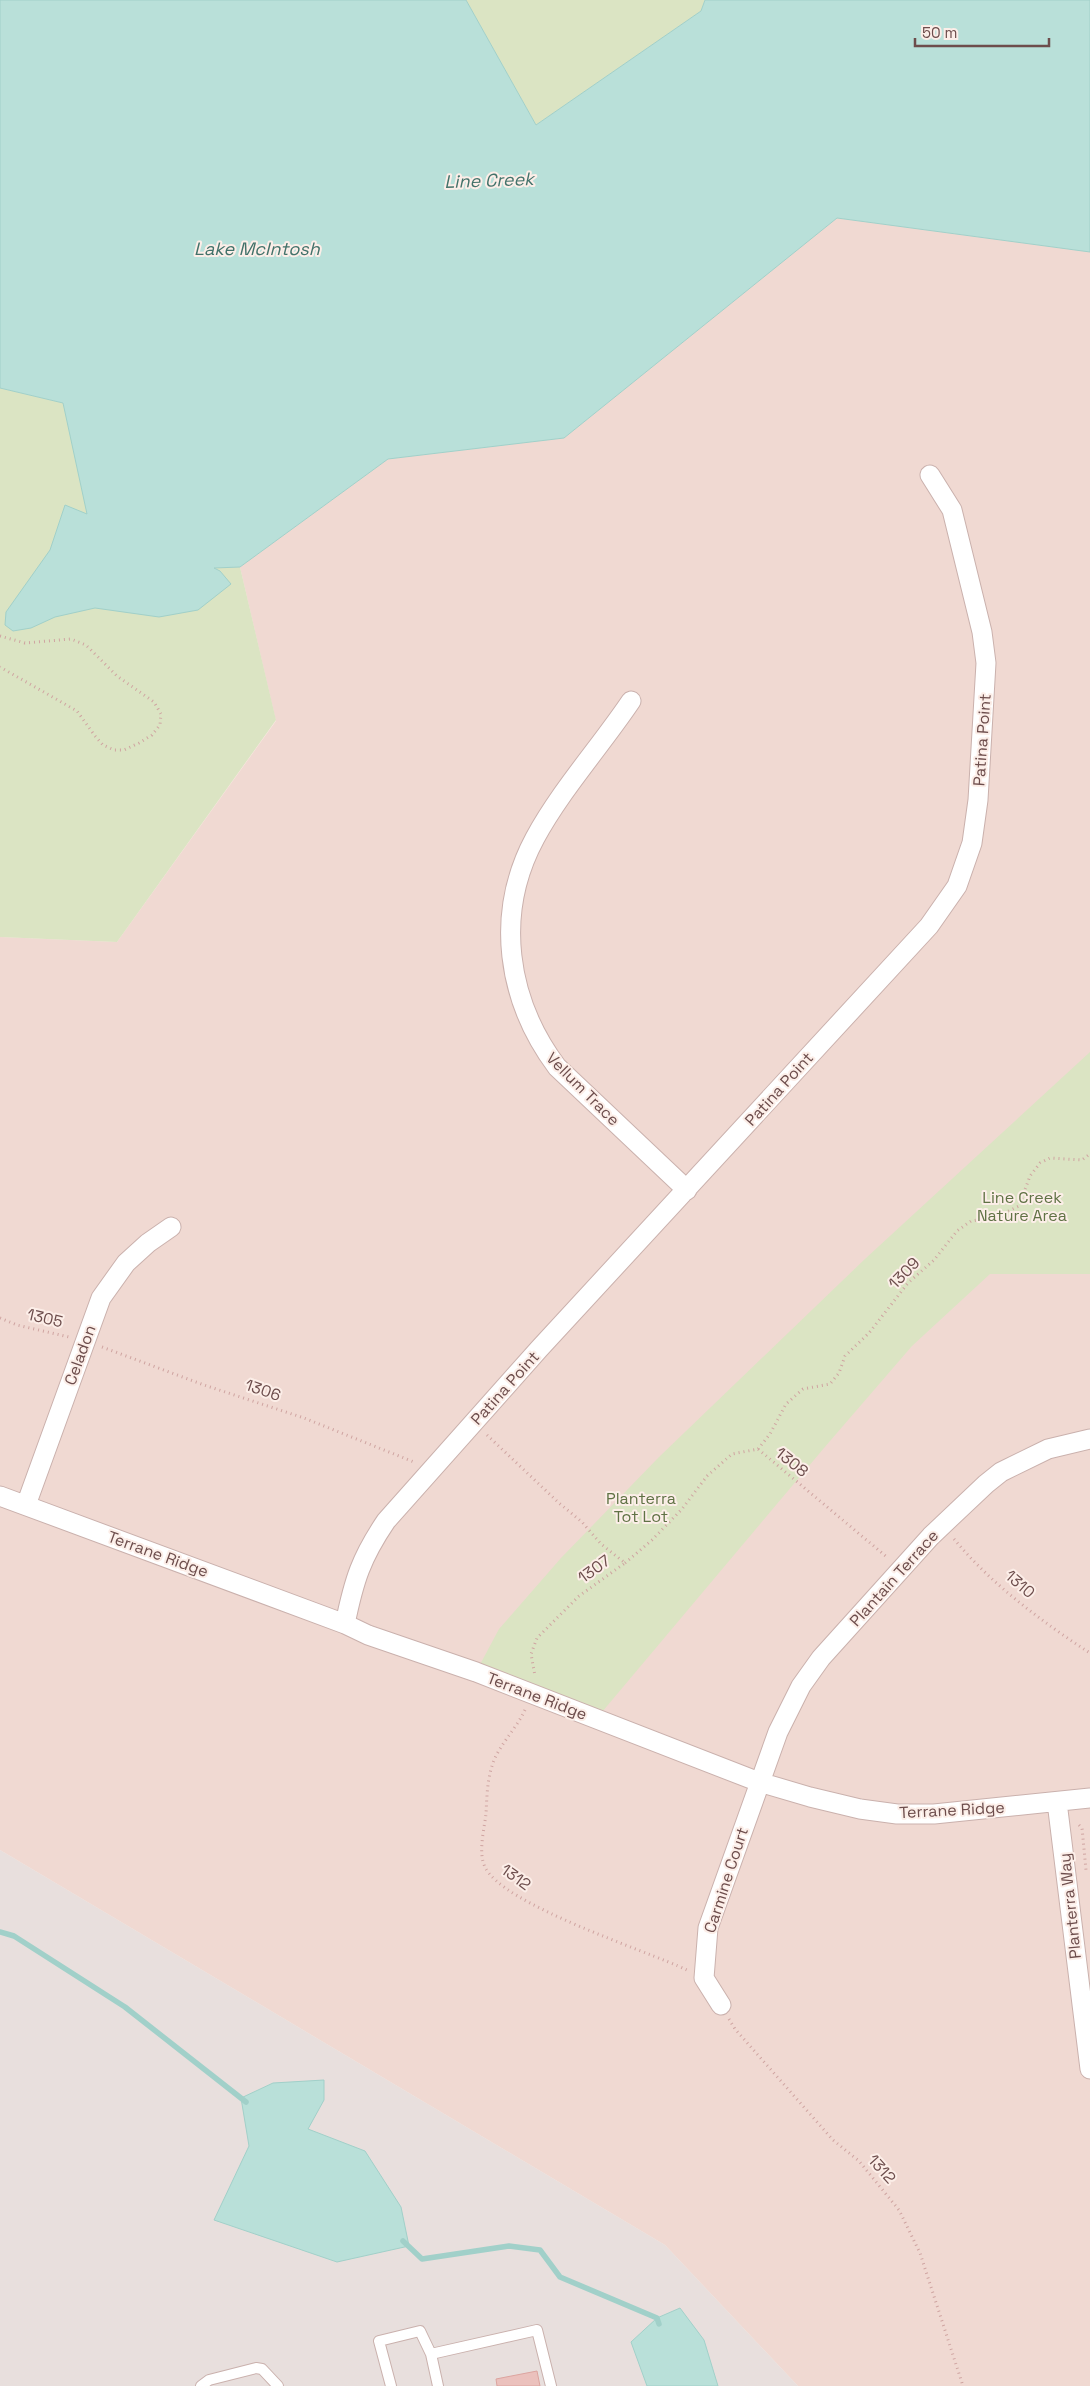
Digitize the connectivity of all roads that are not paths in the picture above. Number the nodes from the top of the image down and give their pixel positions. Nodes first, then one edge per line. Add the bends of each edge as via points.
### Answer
1 (930, 475) dead end
2 (631, 701) dead end
3 (687, 1190) junction
4 (171, 1227) dead end
5 (1090, 1439) edge
6 (0, 1496) edge
7 (26, 1506) junction
8 (345, 1624) junction
9 (759, 1782) junction
10 (1090, 1798) edge
11 (1057, 1802) junction
12 (721, 2005) road end
13 (1090, 2069) edge
14 (431, 2354) junction
15 (201, 2386) edge
16 (278, 2386) edge
17 (391, 2386) edge
18 (438, 2386) edge
19 (551, 2386) edge

1 - 3 street, Patina Point via 952,510 980,624 986,663 978,800 972,843 957,886 929,926
2 - 3 street, Vellum Trace via 535,838 516,888 510,925 512,958 516,986 526,1014 557,1067
3 - 8 street, Patina Point via 386,1521 368,1546 353,1586
4 - 7 street, Celadon via 126,1263 101,1298
5 - 9 street, Plantain Terrace via 1048,1449 1002,1472 942,1524 820,1658 800,1686
6 - 7 street, Terrane Ridge
7 - 8 street, Terrane Ridge
8 - 9 street, Terrane Ridge
9 - 11 street, Terrane Ridge via 860,1809 897,1814 934,1814
9 - 12 street, Carmine Court via 708,1928 704,1978
10 - 11 street, Terrane Ridge
11 - 13 street, Planterra Way
14 - 17 lane via 420,2331 379,2341
14 - 18 lane
14 - 19 lane via 537,2330
15 - 16 lane via 209,2380 256,2368 262,2369

